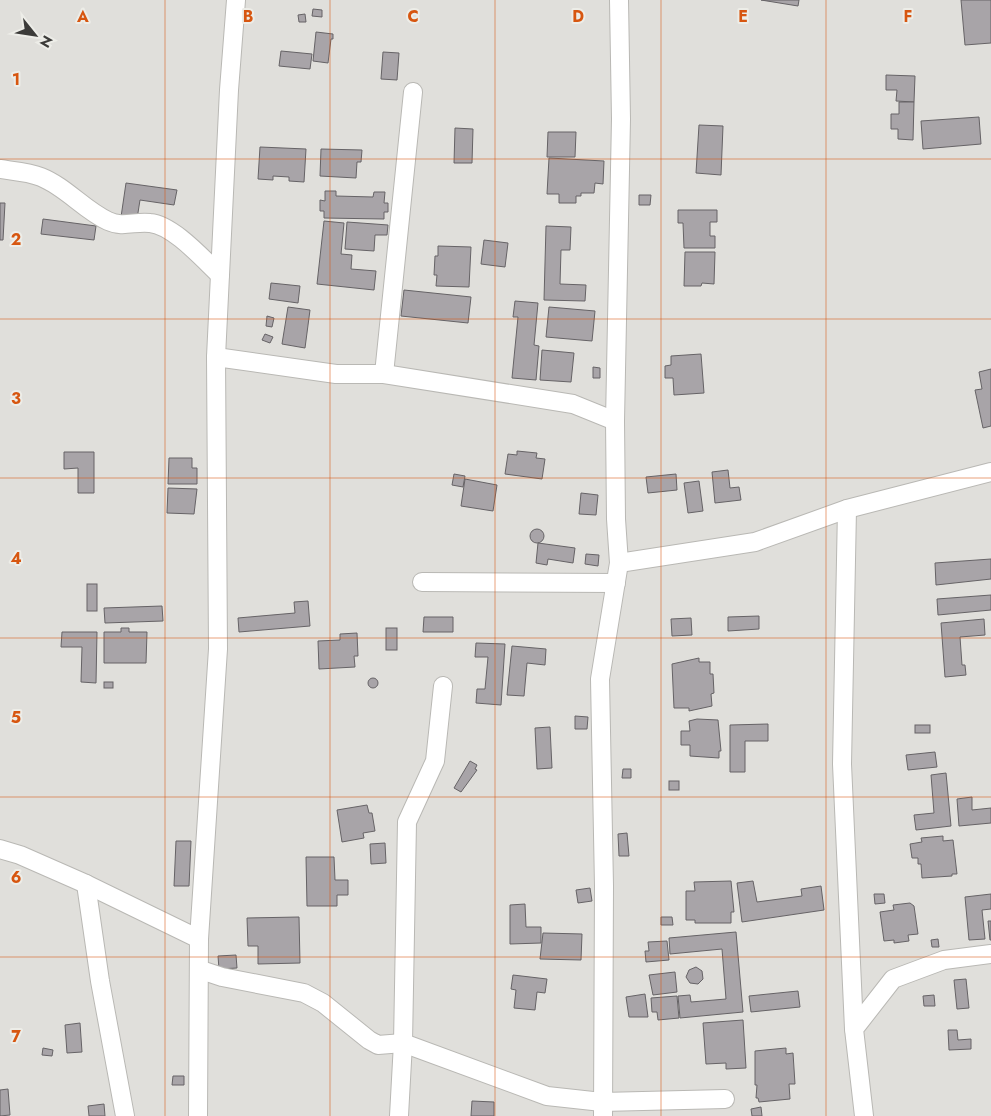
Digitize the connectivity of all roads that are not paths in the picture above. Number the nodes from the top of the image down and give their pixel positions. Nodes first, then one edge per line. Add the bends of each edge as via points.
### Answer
1 (236, 0) edge
2 (619, 0) edge
3 (413, 92) dead end
4 (0, 168) edge
5 (220, 275) junction
6 (216, 357) junction
7 (384, 374) junction
8 (615, 421) junction
9 (991, 472) edge
10 (847, 510) junction
11 (619, 563) junction
12 (422, 582) dead end
13 (616, 584) junction
14 (443, 686) dead end
15 (0, 850) edge
16 (86, 884) junction
17 (200, 939) junction
18 (991, 954) edge
19 (201, 970) junction
20 (854, 1030) junction
21 (403, 1043) junction
22 (725, 1099) dead end
23 (603, 1109) edge
24 (125, 1116) edge
25 (198, 1116) edge
26 (399, 1116) edge
27 (864, 1116) edge

1 - 5 street
2 - 8 street via 621,119
3 - 7 street
4 - 5 street via 40,176 107,221 122,226 149,223 160,226 184,242
5 - 6 street
6 - 7 street via 336,374
6 - 17 street via 218,649
7 - 8 street via 573,404
8 - 11 street
9 - 10 street
10 - 11 street via 755,542
10 - 20 street via 842,764
11 - 13 street
12 - 13 street
13 - 23 street via 600,679 604,886
14 - 21 street via 435,761 407,822
15 - 16 street via 20,855
16 - 17 street
16 - 24 street
17 - 19 street
18 - 20 street via 944,960 893,979
19 - 21 street via 304,993 323,1003 378,1045
19 - 25 street
20 - 27 street
21 - 23 street via 547,1096
21 - 26 street
22 - 23 street

